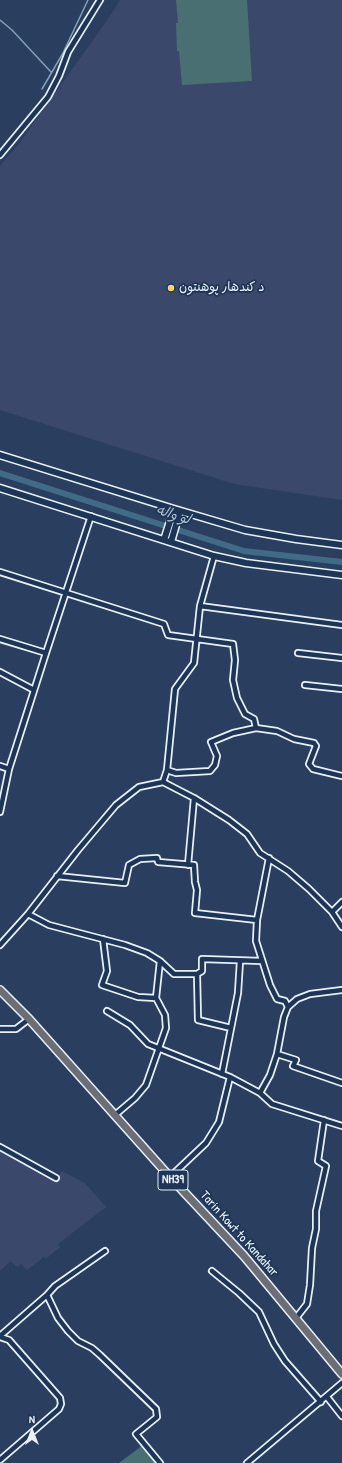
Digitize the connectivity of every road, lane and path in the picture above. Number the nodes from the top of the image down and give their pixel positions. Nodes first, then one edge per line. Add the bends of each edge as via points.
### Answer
1 (100, 0) edge
2 (0, 155) edge
3 (0, 455) edge
4 (0, 488) edge
5 (177, 510) junction
6 (92, 516) junction
7 (168, 541) junction
8 (342, 544) edge
9 (214, 556) junction
10 (0, 572) edge
11 (342, 575) edge
12 (66, 593) junction
13 (200, 606) junction
14 (342, 625) edge
15 (0, 639) edge
16 (197, 639) junction
17 (46, 652) junction
18 (298, 652) dead end
19 (342, 658) edge
20 (0, 672) edge
21 (305, 685) dead end
22 (342, 689) edge
23 (34, 690) junction
24 (256, 728) junction
25 (0, 766) edge
26 (9, 769) junction
27 (167, 770) junction
28 (342, 776) edge
29 (163, 782) junction
30 (194, 798) junction
31 (0, 812) edge
32 (269, 858) junction
33 (188, 865) junction
34 (58, 876) junction
35 (342, 902) edge
36 (332, 912) junction
37 (28, 914) junction
38 (257, 920) junction
39 (342, 927) edge
40 (103, 939) junction
41 (0, 945) edge
42 (160, 961) junction
43 (240, 961) junction
44 (262, 962) junction
45 (197, 974) junction
46 (0, 990) edge
47 (342, 990) edge
48 (156, 998) junction
49 (286, 1005) junction
50 (108, 1011) dead end
51 (29, 1019) junction
52 (231, 1028) junction
53 (0, 1029) edge
54 (159, 1049) junction
55 (277, 1054) junction
56 (222, 1074) junction
57 (230, 1077) junction
58 (342, 1083) edge
59 (260, 1093) junction
60 (115, 1115) junction
61 (324, 1120) junction
62 (342, 1126) edge
63 (0, 1147) edge
64 (170, 1177) junction
65 (56, 1178) dead end
66 (105, 1251) dead end
67 (212, 1271) dead end
68 (47, 1295) junction
69 (296, 1318) junction
70 (0, 1337) edge
71 (342, 1374) edge
72 (342, 1383) edge
73 (327, 1397) junction
74 (321, 1402) junction
75 (342, 1416) edge
76 (0, 1460) edge
77 (160, 1463) edge
78 (247, 1463) edge

1 - 2 street via 68,52 48,97
3 - 5 street
4 - 6 street
5 - 7 street
5 - 8 street via 245,530
6 - 7 street
6 - 12 street
7 - 9 street
9 - 11 street via 246,563
9 - 13 street
10 - 12 street
12 - 16 street via 164,624 168,635
12 - 17 street
13 - 14 street
13 - 16 street
15 - 17 street
16 - 24 street via 233,644 233,680 237,698 245,714 254,719
16 - 27 street via 194,663 175,689
17 - 23 street
18 - 19 street
20 - 23 street
21 - 22 street
23 - 26 street
24 - 27 street via 210,742 217,756 216,765 210,771
24 - 28 street via 277,731 294,739 314,743 316,746 309,764 313,769
25 - 26 street
26 - 31 street
27 - 29 street
29 - 30 street
29 - 34 street via 139,788 116,805
30 - 32 street via 247,834 260,853
30 - 33 street
32 - 36 street via 288,871
32 - 38 street
33 - 34 street via 158,862 157,858 140,860 129,865 125,883
33 - 38 street via 194,865 197,890 195,914
34 - 37 street
35 - 36 street
36 - 39 street
37 - 40 street via 49,925
37 - 41 street
38 - 44 street via 256,941
40 - 42 street via 147,953
40 - 48 street via 106,971 102,985 138,997
42 - 45 street via 174,974
42 - 48 street
43 - 44 street
43 - 45 street via 202,960 202,971
43 - 52 street via 238,993
44 - 49 street via 277,999
45 - 52 street via 198,1020
46 - 51 main road, Tarin Kowt to Kandahar / NH39
47 - 49 street via 310,994
48 - 54 street via 165,1015 166,1028
49 - 55 street
50 - 54 street via 130,1025 148,1044
51 - 53 street via 16,1029
51 - 60 main road, Tarin Kowt to Kandahar / NH39
52 - 56 street
54 - 56 street
54 - 60 street via 146,1085
55 - 58 street via 296,1060 293,1066
55 - 59 street
56 - 57 street
57 - 59 street
57 - 64 street via 216,1127 206,1143
59 - 61 street via 272,1104
60 - 64 main road, Tarin Kowt to Kandahar / NH39
61 - 62 street
61 - 69 street via 318,1161 326,1166 316,1211 310,1285 307,1304
63 - 65 street
64 - 69 main road, Tarin Kowt to Kandahar / NH39 via 244,1256
66 - 68 street via 55,1286
67 - 74 street via 259,1312 285,1361
68 - 70 street
68 - 77 street via 68,1332 96,1351 156,1409 157,1417 136,1434
69 - 71 main road, Tarin Kowt to Kandahar / NH39
70 - 76 street via 8,1340 60,1398 61,1404
72 - 73 street
73 - 74 street
73 - 75 street
74 - 78 street

